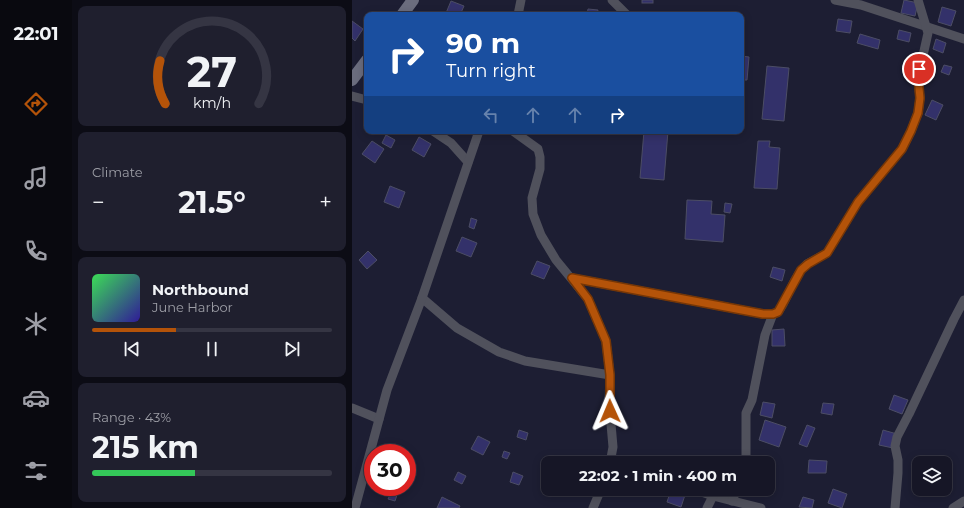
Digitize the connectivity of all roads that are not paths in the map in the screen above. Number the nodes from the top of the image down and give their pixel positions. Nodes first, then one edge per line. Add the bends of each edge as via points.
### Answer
1 (413, 0) edge
2 (521, 0) edge
3 (612, 0) edge
4 (835, 0) edge
5 (918, 0) edge
6 (404, 12) edge
7 (519, 12) edge
8 (623, 12) edge
9 (926, 25) junction
10 (964, 38) edge
11 (364, 64) edge
12 (352, 80) edge
13 (352, 96) edge
14 (364, 99) edge
15 (438, 134) edge
16 (478, 134) edge
17 (517, 134) edge
18 (468, 162) junction
19 (572, 278) junction
20 (422, 298) junction
21 (964, 300) edge
22 (773, 314) junction
23 (610, 375) junction
24 (352, 408) edge
25 (379, 419) junction
26 (613, 456) edge
27 (746, 456) edge
28 (598, 496) edge
29 (713, 496) joint
30 (734, 496) edge
31 (732, 501) junction
32 (964, 501) edge
33 (355, 508) edge
34 (593, 508) edge
35 (707, 508) edge
36 (761, 508) edge
37 (895, 508) edge
38 (954, 508) edge

1 - 6 main road
2 - 7 street
3 - 8 street
4 - 9 street via 861,5
5 - 9 street
9 - 10 street
9 - 22 street via 928,33 918,78 918,113 902,149 858,202 827,253 801,270 778,312
11 - 12 main road
13 - 14 street
15 - 18 street via 451,143
16 - 18 street
17 - 19 street via 538,149 540,169 532,198 533,214 541,235 556,260
18 - 20 street
19 - 22 street via 689,301
19 - 23 street via 588,299 606,341
20 - 23 street via 457,328 499,352 525,361
20 - 25 street via 387,390
21 - 37 street via 897,437 895,446 898,473
22 - 27 street via 765,335 752,400 746,413
23 - 26 street
24 - 25 street
25 - 33 street
28 - 34 street
29 - 31 street
29 - 35 street
30 - 31 street
31 - 36 street
32 - 38 street

